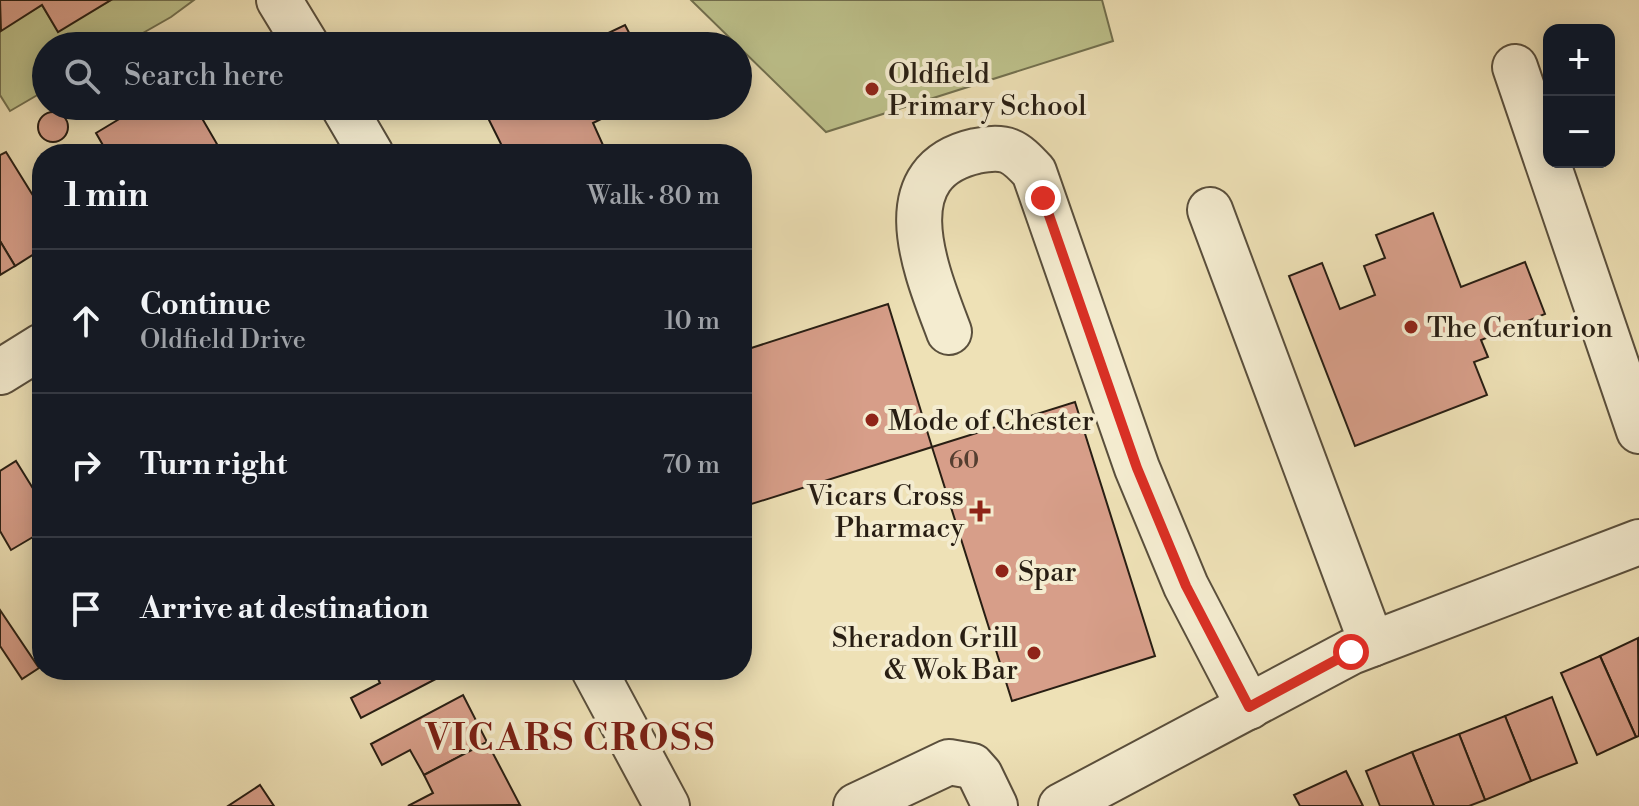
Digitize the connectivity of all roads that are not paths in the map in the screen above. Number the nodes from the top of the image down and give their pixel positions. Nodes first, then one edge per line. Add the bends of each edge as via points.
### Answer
1 (279, 0) edge
2 (298, 32) edge
3 (1515, 67) dead end
4 (351, 120) edge
5 (364, 144) edge
6 (1210, 210) dead end
7 (949, 332) dead end
8 (32, 352) edge
9 (0, 372) edge
10 (1639, 431) edge
11 (1639, 542) edge
12 (1372, 644) junction
13 (599, 680) edge
14 (1249, 707) junction
15 (667, 806) edge
16 (856, 806) edge
17 (995, 806) edge
18 (1061, 806) edge

1 - 2 street
3 - 10 street
4 - 5 street
6 - 12 street
7 - 14 street via 926,270 918,224 923,194 944,164 966,154 996,147 1018,154 1034,172 1137,468 1186,586
8 - 9 street
11 - 12 street
12 - 14 street
13 - 15 street
14 - 18 street
16 - 17 street via 949,762 972,766

